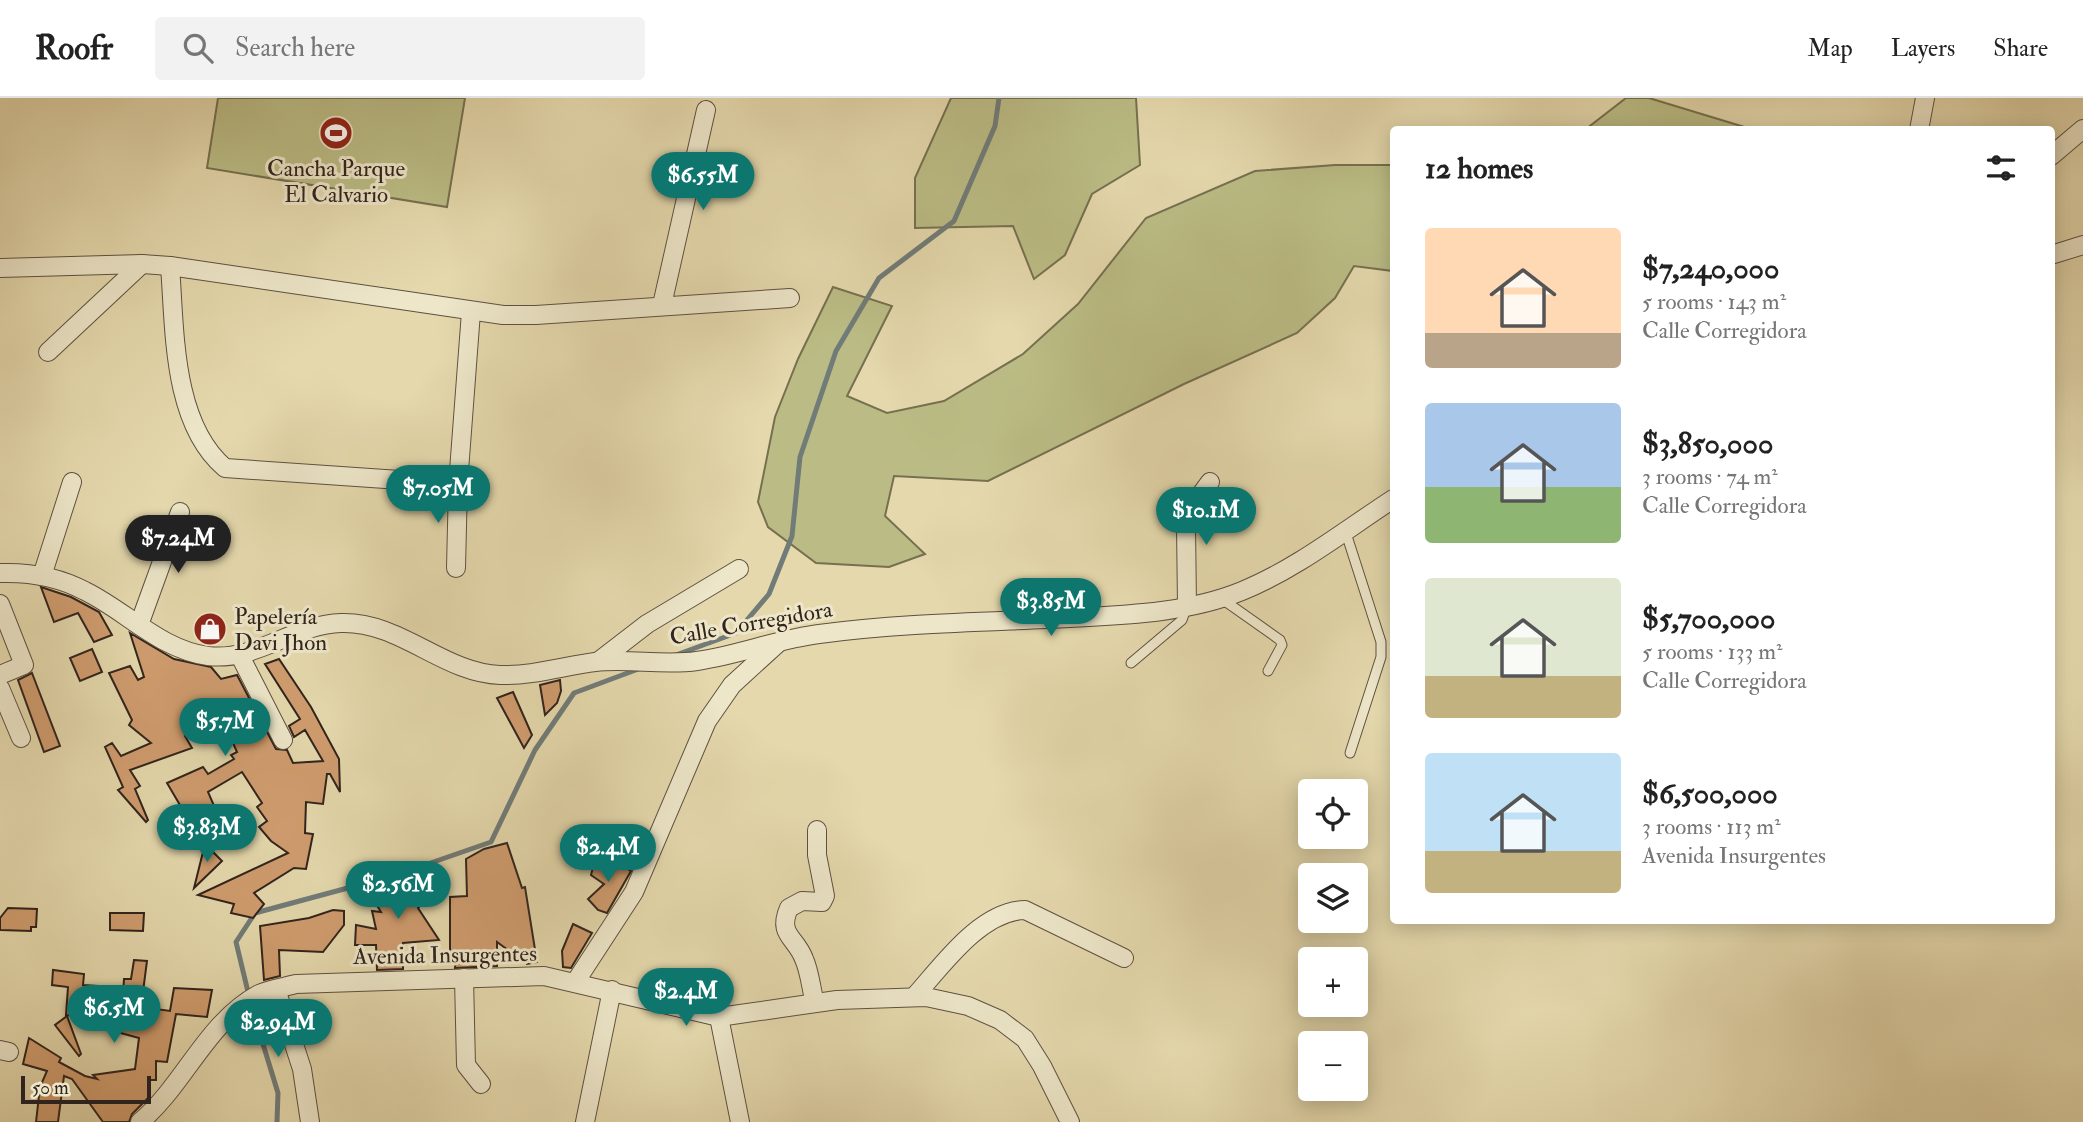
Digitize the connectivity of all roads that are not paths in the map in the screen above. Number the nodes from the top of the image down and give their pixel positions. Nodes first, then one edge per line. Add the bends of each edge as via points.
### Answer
1 (1925, 98) edge
2 (706, 110) dead end
3 (1920, 126) edge
4 (2083, 129) edge
5 (2055, 153) edge
6 (2083, 245) edge
7 (2055, 254) edge
8 (142, 264) junction
9 (170, 267) junction
10 (0, 268) edge
11 (790, 298) dead end
12 (662, 305) junction
13 (471, 312) junction
14 (48, 352) dead end
15 (72, 482) dead end
16 (1210, 482) dead end
17 (458, 484) junction
18 (1390, 501) edge
19 (180, 512) dead end
20 (1345, 530) junction
21 (456, 568) dead end
22 (739, 569) dead end
23 (0, 573) edge
24 (43, 576) junction
25 (1221, 598) junction
26 (0, 604) edge
27 (1187, 606) junction
28 (139, 625) junction
29 (780, 641) junction
30 (239, 654) junction
31 (599, 661) junction
32 (1131, 663) dead end
33 (1268, 671) dead end
34 (0, 675) edge
35 (0, 688) edge
36 (21, 738) dead end
37 (283, 740) dead end
38 (1350, 753) dead end
39 (817, 830) dead end
40 (1124, 958) dead end
41 (464, 978) junction
42 (576, 981) junction
43 (612, 990) junction
44 (268, 991) junction
45 (914, 997) junction
46 (815, 1003) junction
47 (719, 1017) junction
48 (481, 1084) dead end
49 (140, 1122) edge
50 (310, 1122) edge
51 (584, 1122) edge
52 (740, 1122) edge
53 (1070, 1122) edge

1 - 3 street
2 - 12 street
4 - 5 street
6 - 7 street
8 - 9 street
8 - 10 street
8 - 14 street
9 - 13 street
9 - 17 street via 178,378 205,445 225,468
11 - 12 street
12 - 13 street via 536,315
13 - 17 street
15 - 24 street
16 - 27 street via 1191,508 1186,526
17 - 21 street
18 - 20 street, Calle Corregidora
19 - 28 street
20 - 25 street, Calle Corregidora via 1285,569
20 - 38 lane via 1381,642 1381,657
22 - 31 street via 647,624
23 - 24 street, Calle Corregidora
24 - 28 street, Calle Corregidora via 88,592
25 - 27 street, Calle Corregidora
25 - 33 lane via 1280,639 1282,645
26 - 34 street via 24,665
27 - 29 street, Calle Corregidora via 1100,616 860,629
27 - 32 lane via 1182,620
28 - 30 street, Calle Corregidora via 186,651 208,656
29 - 31 street, Calle Corregidora via 670,664
29 - 42 street via 732,685 712,712 634,892
30 - 31 street, Calle Corregidora via 296,632 343,622 387,630 474,671 514,674
30 - 37 street
35 - 36 street
39 - 46 street via 825,896 822,902 802,901 789,908 784,926 804,957
40 - 45 street via 1025,910 1011,910 970,935
41 - 42 street, Avenida Insurgentes via 519,975
41 - 44 street, Avenida Insurgentes via 296,984
41 - 48 street via 466,1065
42 - 43 street, Avenida Insurgentes
43 - 47 street, Avenida Insurgentes
43 - 51 street
44 - 49 street via 235,1010 172,1090
44 - 50 street via 302,1069
45 - 46 street, Avenida Insurgentes
45 - 53 street, Avenida Insurgentes via 968,1006 1000,1020 1025,1039
46 - 47 street, Avenida Insurgentes
47 - 52 street

